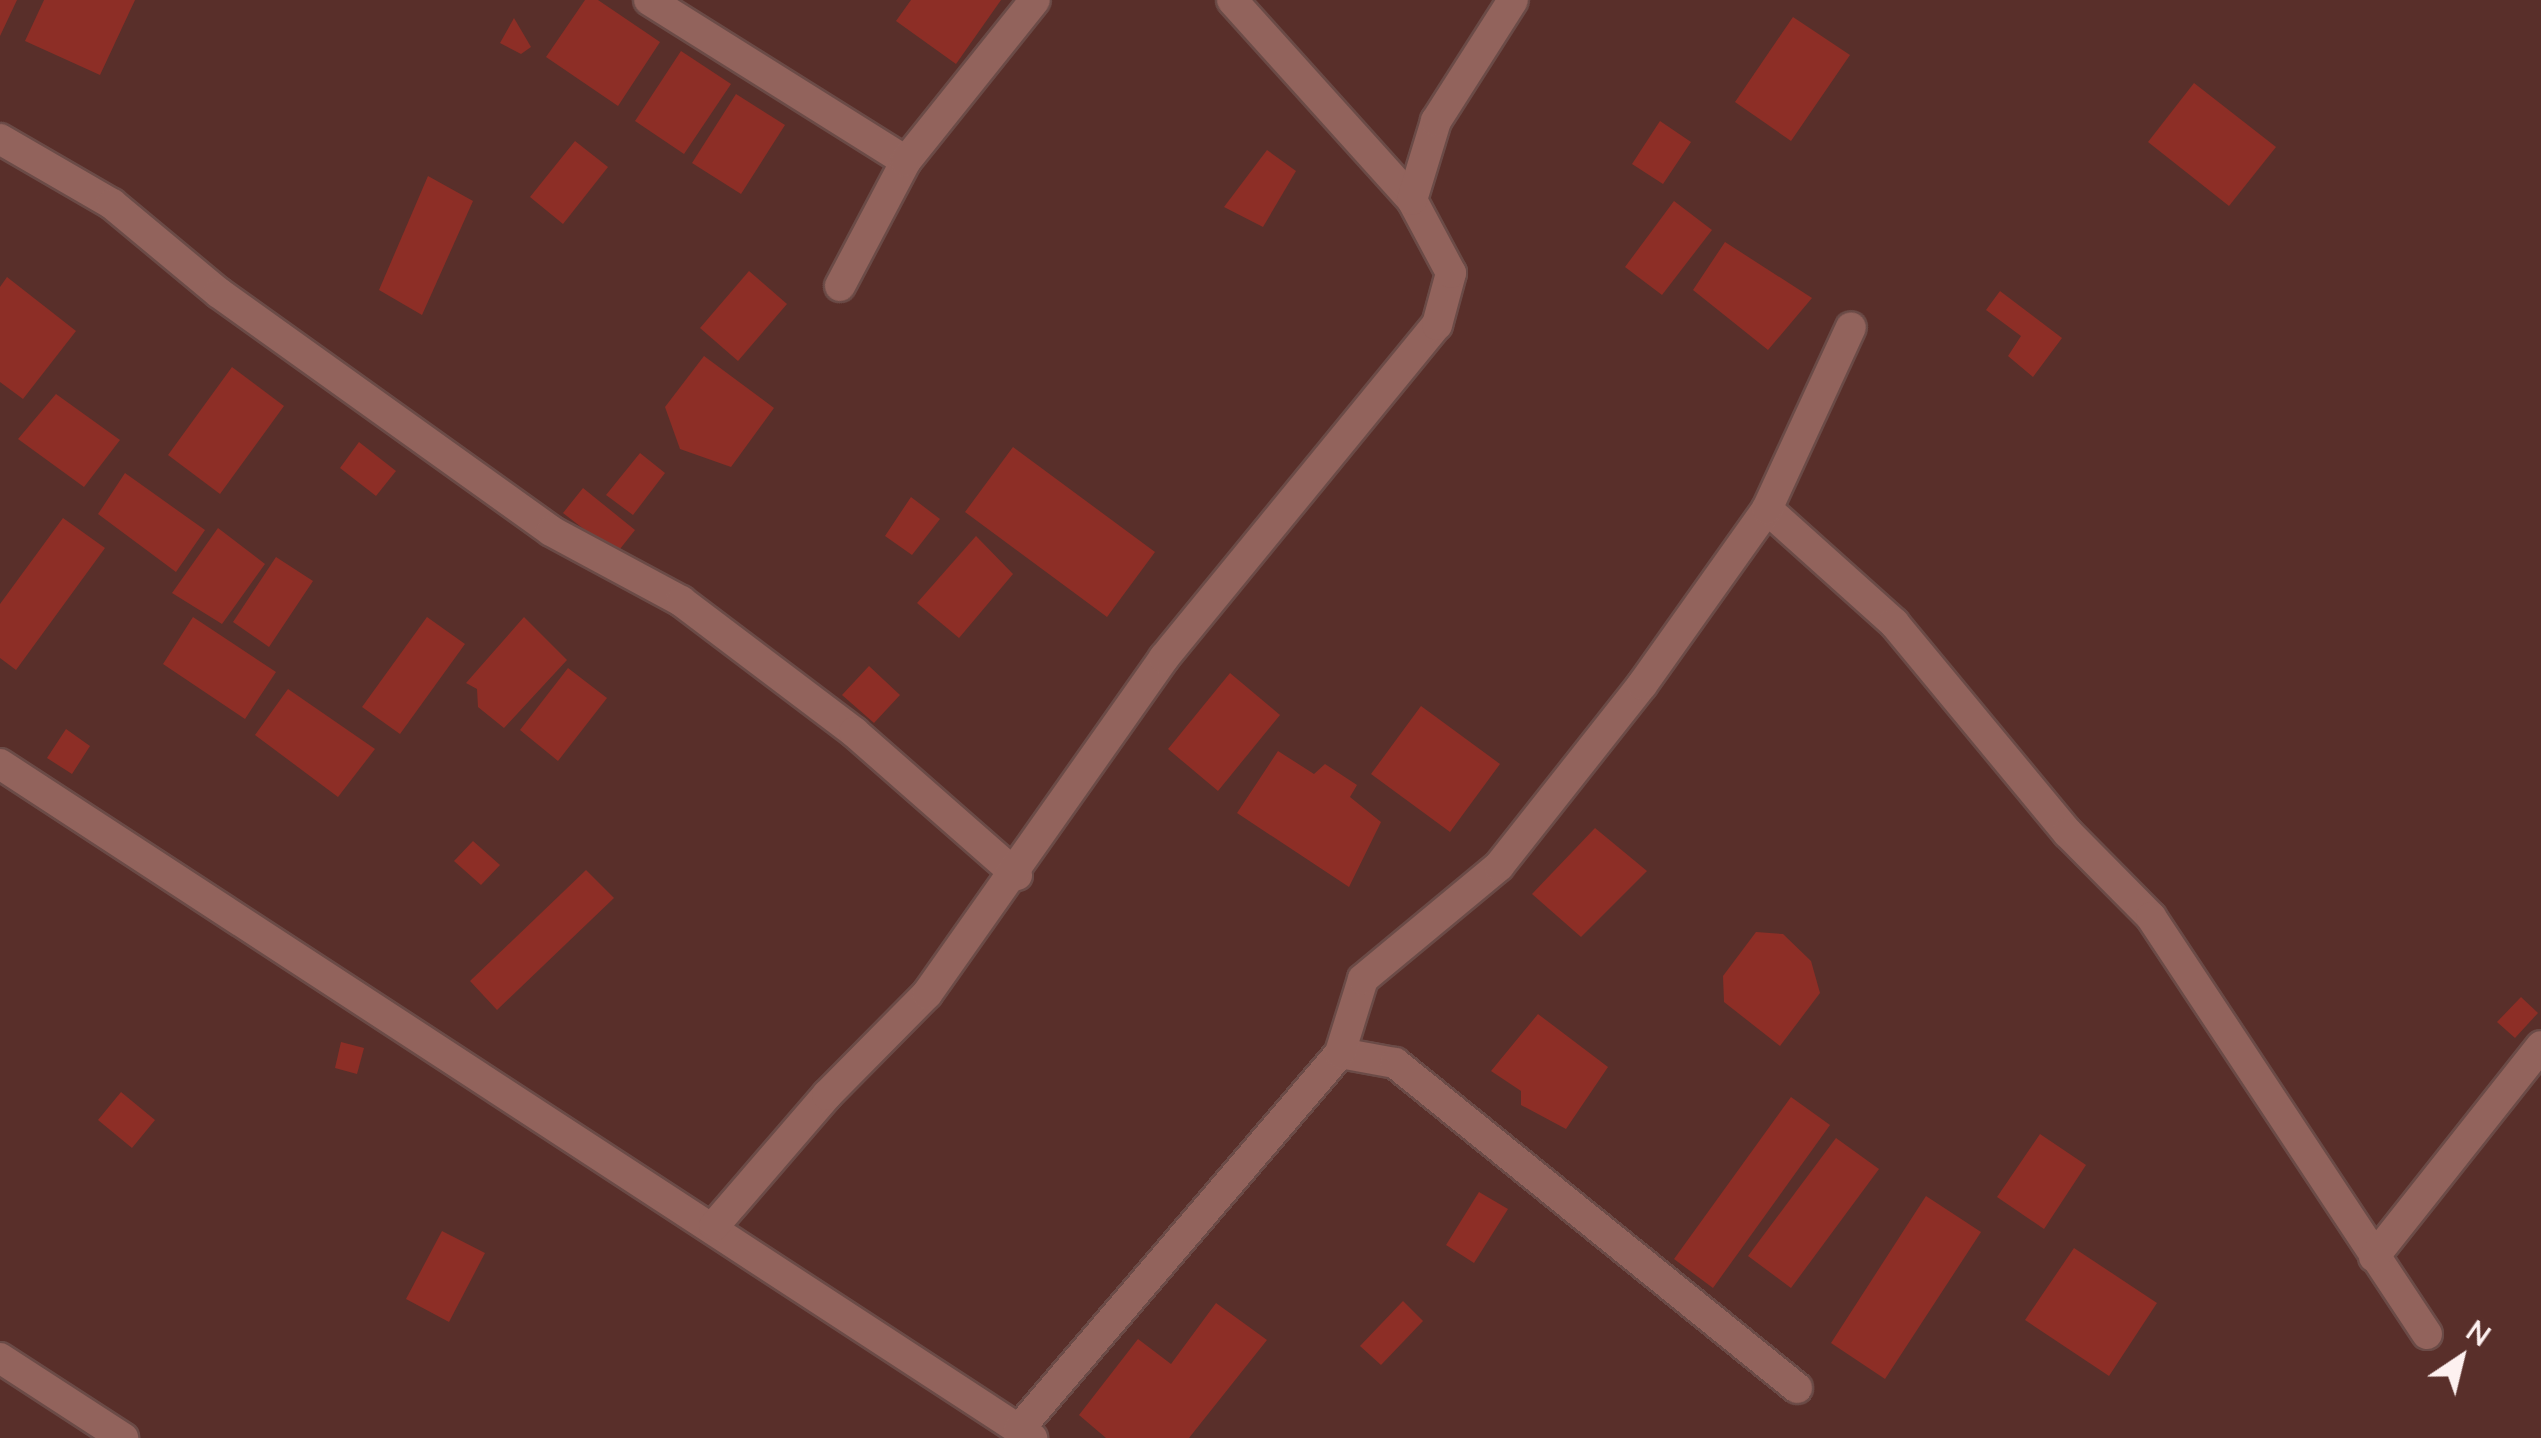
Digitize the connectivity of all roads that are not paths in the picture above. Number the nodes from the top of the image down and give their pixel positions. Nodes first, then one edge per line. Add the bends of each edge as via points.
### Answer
1 (649, 0) edge
2 (1034, 0) edge
3 (1232, 0) edge
4 (1513, 0) edge
5 (0, 139) edge
6 (906, 161) junction
7 (1412, 200) junction
8 (840, 286) dead end
9 (1851, 327) dead end
10 (1768, 508) junction
11 (0, 764) edge
12 (1017, 875) junction
13 (2541, 1046) edge
14 (1340, 1053) junction
15 (714, 1226) junction
16 (2374, 1257) junction
17 (2428, 1334) dead end
18 (0, 1358) edge
19 (1797, 1388) dead end
20 (1026, 1434) edge
21 (123, 1438) edge

1 - 6 street
2 - 6 street
3 - 7 street
4 - 7 street via 1436,121
5 - 12 street via 112,204 249,314 551,531 681,601 854,732
6 - 8 street
7 - 12 street via 1451,273 1438,325 1164,658
9 - 10 street
10 - 14 street via 1642,686 1499,866 1363,979
10 - 16 street via 1894,622 2068,833 2151,917
11 - 15 street
12 - 15 street via 927,994
13 - 16 street
14 - 19 street via 1396,1063
14 - 20 street
15 - 20 street
16 - 17 street
18 - 21 street

